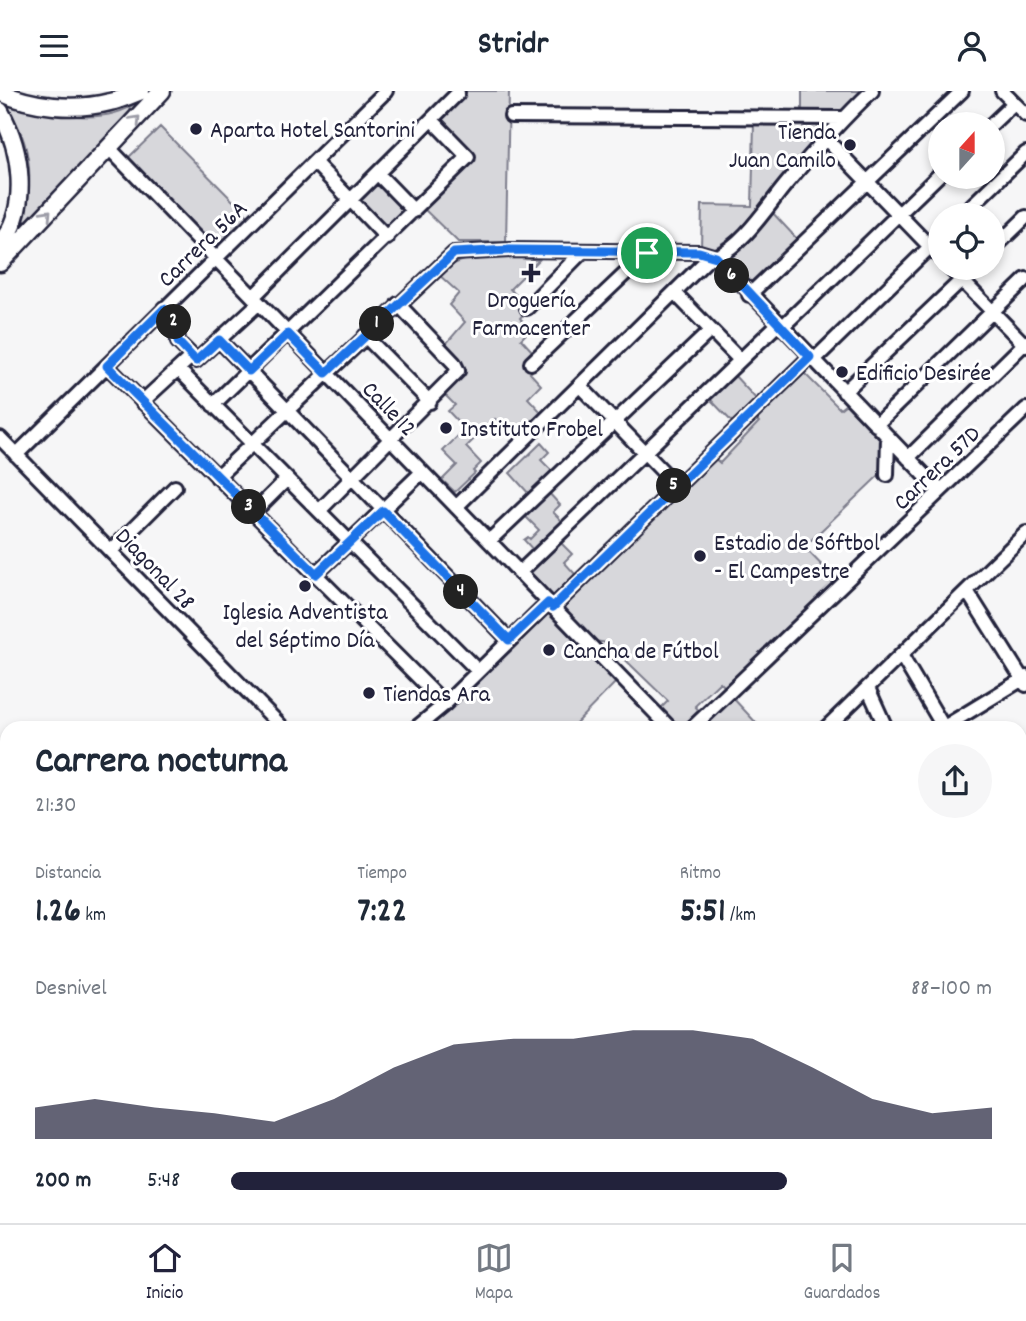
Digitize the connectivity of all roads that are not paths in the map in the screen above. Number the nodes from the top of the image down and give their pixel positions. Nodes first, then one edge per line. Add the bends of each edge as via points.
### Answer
1 (141, 91) edge
2 (162, 91) edge
3 (386, 91) edge
4 (872, 91) edge
5 (962, 91) edge
6 (1002, 91) edge
7 (0, 92) edge
8 (458, 93) dead end
9 (1014, 103) junction
10 (0, 111) edge
11 (1005, 112) edge
12 (1026, 115) edge
13 (510, 116) dead end
14 (843, 118) junction
15 (432, 120) junction
16 (825, 138) junction
17 (109, 148) junction
18 (1026, 152) edge
19 (315, 163) junction
20 (378, 174) junction
21 (867, 181) junction
22 (928, 185) edge
23 (351, 201) junction
24 (974, 203) edge
25 (414, 211) junction
26 (898, 213) junction
27 (1026, 217) edge
28 (1005, 237) edge
29 (387, 238) junction
30 (2, 241) edge
31 (928, 244) edge
32 (928, 248) edge
33 (583, 251) junction
34 (647, 253) junction
35 (706, 253) junction
36 (215, 258) junction
37 (0, 263) edge
38 (1026, 279) edge
39 (961, 280) joint
40 (675, 293) junction
41 (749, 295) junction
42 (256, 300) junction
43 (398, 304) junction
44 (527, 308) dead end
45 (164, 309) junction
46 (992, 311) junction
47 (779, 326) junction
48 (711, 330) junction
49 (288, 334) junction
50 (365, 336) junction
51 (219, 340) junction
52 (1025, 344) edge
53 (192, 356) junction
54 (811, 359) junction
55 (740, 360) junction
56 (531, 363) dead end
57 (107, 366) junction
58 (178, 369) junction
59 (249, 371) junction
60 (326, 373) junction
61 (580, 386) junction
62 (844, 393) junction
63 (429, 401) junction
64 (142, 402) junction
65 (213, 404) junction
66 (1026, 409) edge
67 (286, 411) junction
68 (613, 421) junction
69 (876, 425) junction
70 (888, 437) junction
71 (0, 438) edge
72 (391, 440) junction
73 (251, 444) junction
74 (644, 452) junction
75 (16, 455) junction
76 (908, 458) junction
77 (422, 472) junction
78 (887, 475) dead end
79 (217, 477) junction
80 (352, 478) junction
81 (287, 479) junction
82 (676, 485) junction
83 (175, 487) dead end
84 (940, 491) junction
85 (456, 507) junction
86 (319, 511) junction
87 (383, 511) junction
88 (254, 512) junction
89 (1026, 533) edge
90 (489, 541) junction
91 (349, 542) junction
92 (111, 551) junction
93 (519, 573) junction
94 (316, 574) junction
95 (967, 591) junction
96 (551, 605) junction
97 (509, 640) junction
98 (901, 655) junction
99 (478, 671) junction
100 (1025, 680) edge
101 (867, 688) junction
102 (445, 704) junction
103 (276, 721) edge
104 (424, 721) edge
105 (663, 721) edge
106 (699, 721) edge
107 (842, 721) edge
108 (883, 721) edge
109 (940, 721) edge
110 (954, 721) edge

1 - 7 main road via 108,103 61,107
17 -> 2 main road
3 - 19 street, Carrera 56A
4 - 14 street
5 - 21 street
6 - 9 street
8 - 15 street
9 - 11 street
9 - 12 street
10 - 30 main road via 15,143 20,182 18,202
13 - 14 street
14 - 16 street
15 - 20 street
15 - 25 street via 468,157
16 - 21 street
16 - 35 street via 731,247
17 - 36 street, Calle 12
37 -> 17 main road
18 - 24 street
19 - 23 street
19 - 36 street, Carrera 56A
20 - 23 street
20 - 25 street
21 - 26 street
21 - 41 street
22 - 26 street
23 - 29 street
23 - 42 street
25 - 29 street
26 - 31 street
26 - 47 street
27 - 28 street
29 - 49 street
32 - 54 street
33 - 34 street
33 - 43 street via 454,253
33 - 44 street
34 - 35 street
34 - 56 street
35 - 40 street
35 - 41 street
36 - 42 street, Calle 12
36 - 45 street, Carrera 56A
38 - 46 street
39 - 46 street
39 - 62 street
40 - 48 street
40 - 61 street
41 - 47 street
42 - 49 street, Calle 12
42 - 51 street
43 - 50 street
43 - 63 street via 458,371
45 - 53 street via 177,327 178,342
45 - 57 street, Carrera 56A
46 - 52 street
46 - 69 street
47 - 54 street
47 - 55 street
48 - 55 street
48 - 68 street
49 - 59 street
49 - 60 street, Calle 12
50 - 60 street
50 - 63 street
51 - 53 street via 196,361
51 - 59 street
52 - 76 street
53 - 58 street
54 - 62 street
54 - 82 street
55 - 74 street
57 - 64 street
57 - 75 street, Carrera 56A
58 - 64 street
58 - 65 street
59 - 65 street
59 - 67 street
60 - 67 street
60 - 72 street, Calle 12
61 - 68 street
61 - 85 street
62 - 69 street
63 - 72 street
64 - 79 street
65 - 73 street
66 - 84 street, Carrera 57D
67 - 73 street
67 - 80 street
68 - 74 street
68 - 90 street
69 - 70 street
70 - 76 street
70 - 78 street
71 - 75 street, Diagonal 28
72 - 77 street, Calle 12
72 - 80 street
73 - 79 street
73 - 81 street
74 - 82 street
74 - 93 street
75 - 92 street, Diagonal 28
76 - 84 street
77 - 85 street, Calle 12
77 - 87 street
79 - 88 street
80 - 86 street
80 - 87 street
81 - 86 street
81 - 88 street
82 - 96 street
83 - 92 street
84 - 106 street, Carrera 57D
85 - 90 street, Calle 12
86 - 91 street
87 - 91 street
87 - 97 street
88 - 94 street
89 - 95 street
90 - 93 street, Calle 12
91 - 94 street
91 - 99 street
92 - 103 street, Diagonal 28
93 - 96 street, Calle 12
94 - 102 street
95 - 98 street
95 - 100 street
96 - 97 street
96 - 105 street, Calle 12
97 - 99 street
98 - 101 street
98 - 109 street
99 - 102 street
100 - 110 street
101 - 107 street
101 - 108 street
102 - 104 street

